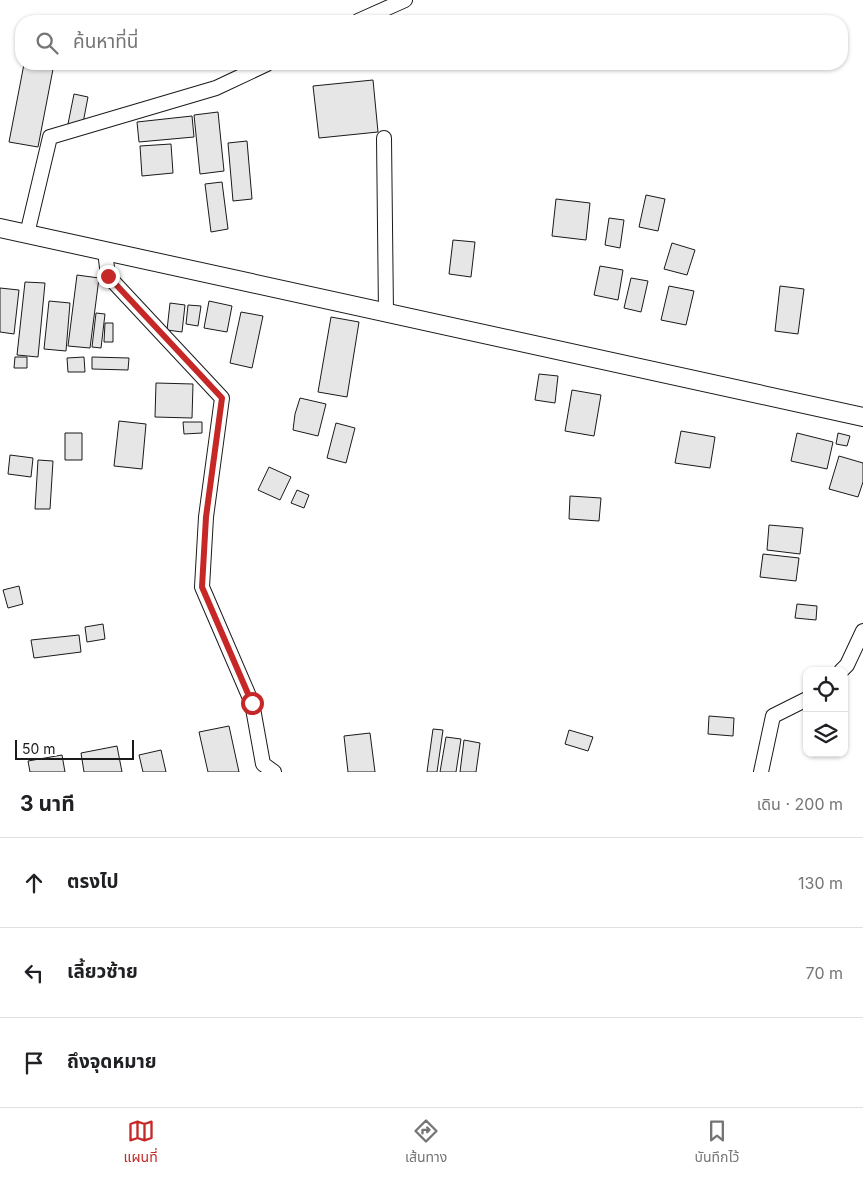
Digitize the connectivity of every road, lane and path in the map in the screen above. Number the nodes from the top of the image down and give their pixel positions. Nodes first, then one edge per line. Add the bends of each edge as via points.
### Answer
1 (404, 0) edge
2 (371, 15) edge
3 (254, 70) edge
4 (384, 138) dead end
5 (0, 228) edge
6 (28, 234) junction
7 (105, 251) junction
8 (386, 313) junction
9 (863, 417) edge
10 (863, 631) edge
11 (845, 667) edge
12 (803, 701) edge
13 (274, 772) edge
14 (761, 772) edge

1 - 2 street
3 - 6 street via 216,88 50,137
4 - 8 street
5 - 6 street
6 - 7 street
7 - 8 street
7 - 13 street via 108,276 222,398 206,517 202,587 252,703 263,764
8 - 9 street
10 - 11 street
12 - 14 street via 773,716

